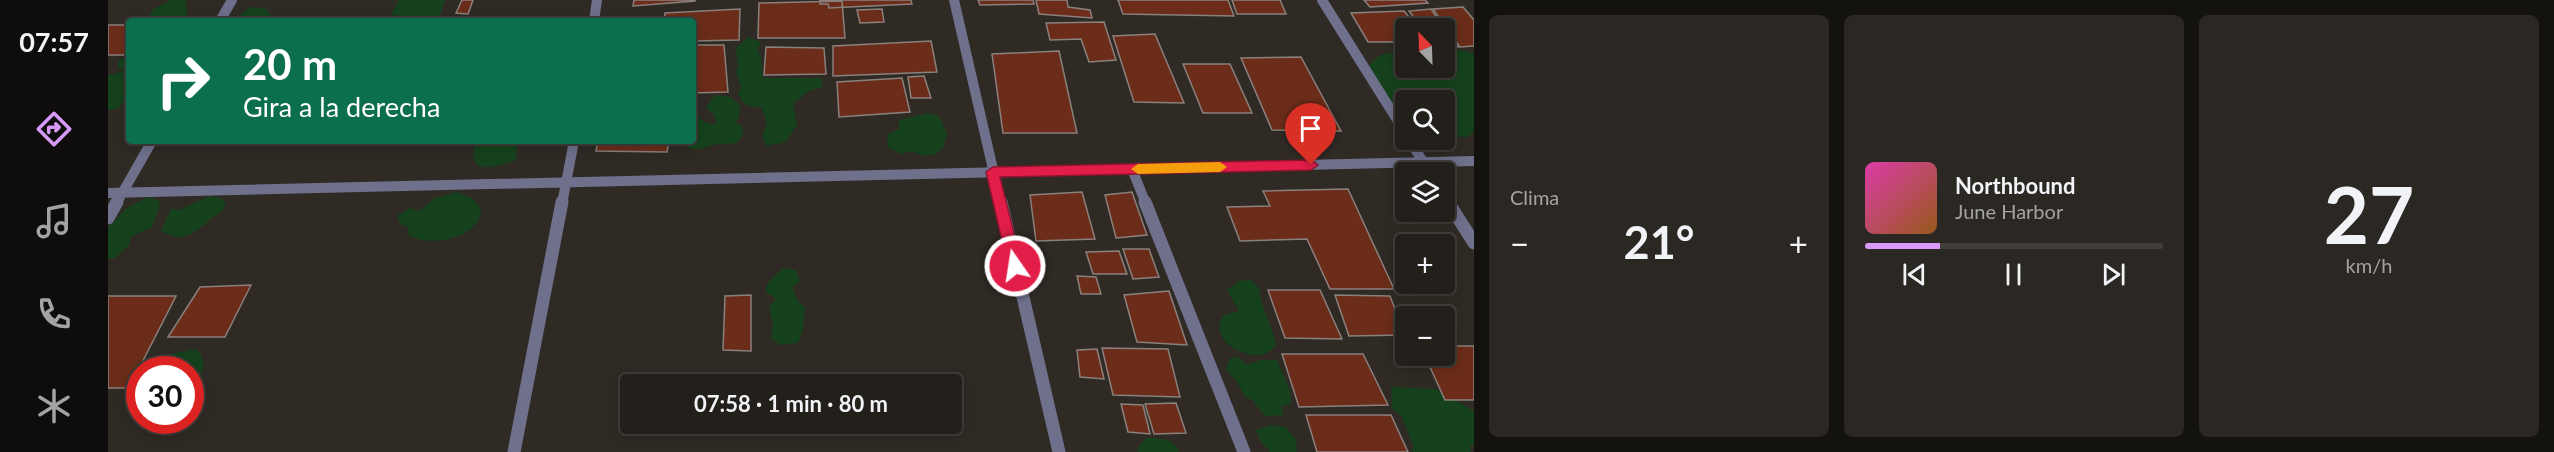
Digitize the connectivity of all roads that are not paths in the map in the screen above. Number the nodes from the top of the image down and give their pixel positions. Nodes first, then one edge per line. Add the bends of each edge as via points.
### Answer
1 (232, 0) edge
2 (597, 0) edge
3 (954, 0) edge
4 (1322, 0) edge
5 (222, 18) edge
6 (594, 18) edge
7 (1395, 116) edge
8 (150, 144) edge
9 (574, 144) edge
10 (1474, 161) edge
11 (1455, 164) edge
12 (1395, 168) edge
13 (1132, 169) junction
14 (993, 172) junction
15 (568, 183) junction
16 (108, 193) edge
17 (123, 193) junction
18 (1455, 213) edge
19 (108, 218) edge
20 (1474, 243) edge
21 (514, 452) edge
22 (1059, 452) edge
23 (1244, 452) edge

1 - 5 street
2 - 6 street
3 - 14 street
4 - 7 street
8 - 17 street
9 - 15 street
10 - 11 street
12 - 13 street
13 - 14 street
13 - 23 street
14 - 15 street
14 - 22 street
15 - 17 street
15 - 21 street
16 - 17 street
17 - 19 street
18 - 20 street

